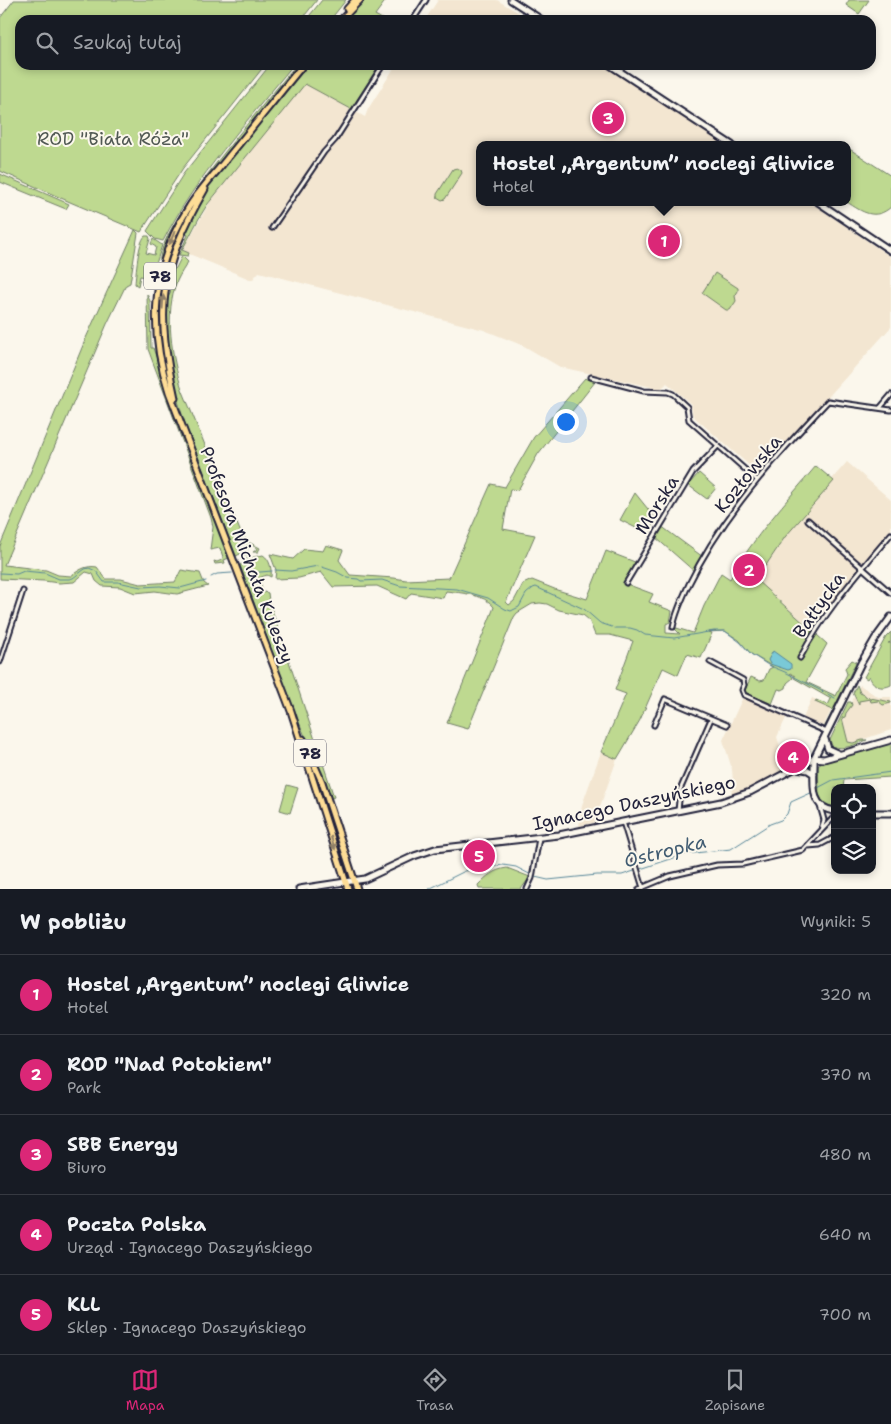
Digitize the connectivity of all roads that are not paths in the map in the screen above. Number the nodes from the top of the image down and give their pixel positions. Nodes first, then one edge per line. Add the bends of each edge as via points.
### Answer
1 (355, 0) edge
2 (360, 0) edge
3 (426, 0) edge
4 (512, 0) edge
5 (344, 15) edge
6 (345, 15) edge
7 (416, 15) edge
8 (534, 15) edge
9 (299, 70) edge
10 (380, 70) edge
11 (618, 70) edge
12 (726, 141) edge
13 (824, 206) edge
14 (272, 228) dead end
15 (891, 251) edge
16 (591, 377) dead end
17 (891, 395) edge
18 (880, 408) junction
19 (891, 410) edge
20 (718, 446) junction
21 (757, 480) junction
22 (808, 520) dead end
23 (891, 534) edge
24 (862, 568) junction
25 (626, 583) dead end
26 (23, 591) dead end
27 (891, 593) edge
28 (891, 617) edge
29 (673, 628) dead end
30 (800, 658) dead end
31 (0, 662) edge
32 (710, 662) dead end
33 (291, 711) junction
34 (711, 718) junction
35 (654, 725) dead end
36 (727, 725) dead end
37 (828, 733) junction
38 (825, 739) junction
39 (891, 740) edge
40 (839, 754) junction
41 (814, 758) junction
42 (824, 759) junction
43 (814, 767) junction
44 (797, 768) junction
45 (814, 774) junction
46 (820, 806) junction
47 (678, 810) junction
48 (831, 811) edge
49 (891, 813) edge
50 (876, 814) edge
51 (831, 820) edge
52 (622, 822) junction
53 (821, 829) junction
54 (539, 838) junction
55 (831, 839) edge
56 (470, 845) junction
57 (808, 846) junction
58 (472, 864) dead end
59 (354, 882) junction
60 (347, 886) edge
61 (641, 888) edge
62 (299, 889) edge
63 (357, 889) edge
64 (527, 889) edge

1 - 5 main road
2 - 6 main road
3 - 7 street
4 - 8 main road
9 - 33 main road, Profesora Michała Kuleszy / 78 via 212,178 177,243 168,268 162,321 177,410
10 - 14 street
11 - 12 main road
13 - 15 main road
16 - 20 street via 644,391 673,394 687,407 689,420
17 - 18 street
18 - 19 street, Kozłowska
18 - 21 street, Kozłowska via 828,401
20 - 21 street
20 - 25 street, Morska via 693,472
21 - 29 street, Kozłowska via 703,557 676,612
22 - 24 street, Bałtycka
23 - 24 street
24 - 27 street, Bałtycka
24 - 30 street, Bałtycka via 842,592
26 - 31 street
28 - 37 main road, Ignacego Daszyńskiego via 861,663
32 - 37 street via 743,680 744,695
33 - 59 main road, Profesora Michała Kuleszy / 78 via 322,782
33 -> 60 main road, Profesora Michała Kuleszy / 78
34 - 35 street via 665,700
34 - 36 street
34 - 47 street via 680,790
37 - 38 main road, Ignacego Daszyńskiego
38 - 40 main road via 828,750
38 - 41 main road, Ignacego Daszyńskiego
39 - 40 main road
40 - 42 main road
41 - 42 main road
41 - 43 main road
41 - 44 main road, Ignacego Daszyńskiego
42 - 43 main road
43 - 45 main road
44 - 45 main road
44 - 47 main road, Ignacego Daszyńskiego via 736,798
45 - 46 main road via 815,794
46 - 48 main road
46 - 53 street via 824,820
47 - 52 main road, Ignacego Daszyńskiego
49 - 50 main road
51 - 53 street
52 - 54 main road, Ignacego Daszyńskiego
52 - 61 street
53 - 57 street
54 - 56 main road, Ignacego Daszyńskiego
54 - 64 street
55 - 57 street
56 - 58 street
56 - 59 main road, Ignacego Daszyńskiego via 424,852
57 - 61 street via 768,859 717,865 670,876
59 - 60 main road, Ignacego Daszyńskiego
59 - 63 main road, 78
60 - 62 main road, Ignacego Daszyńskiego

